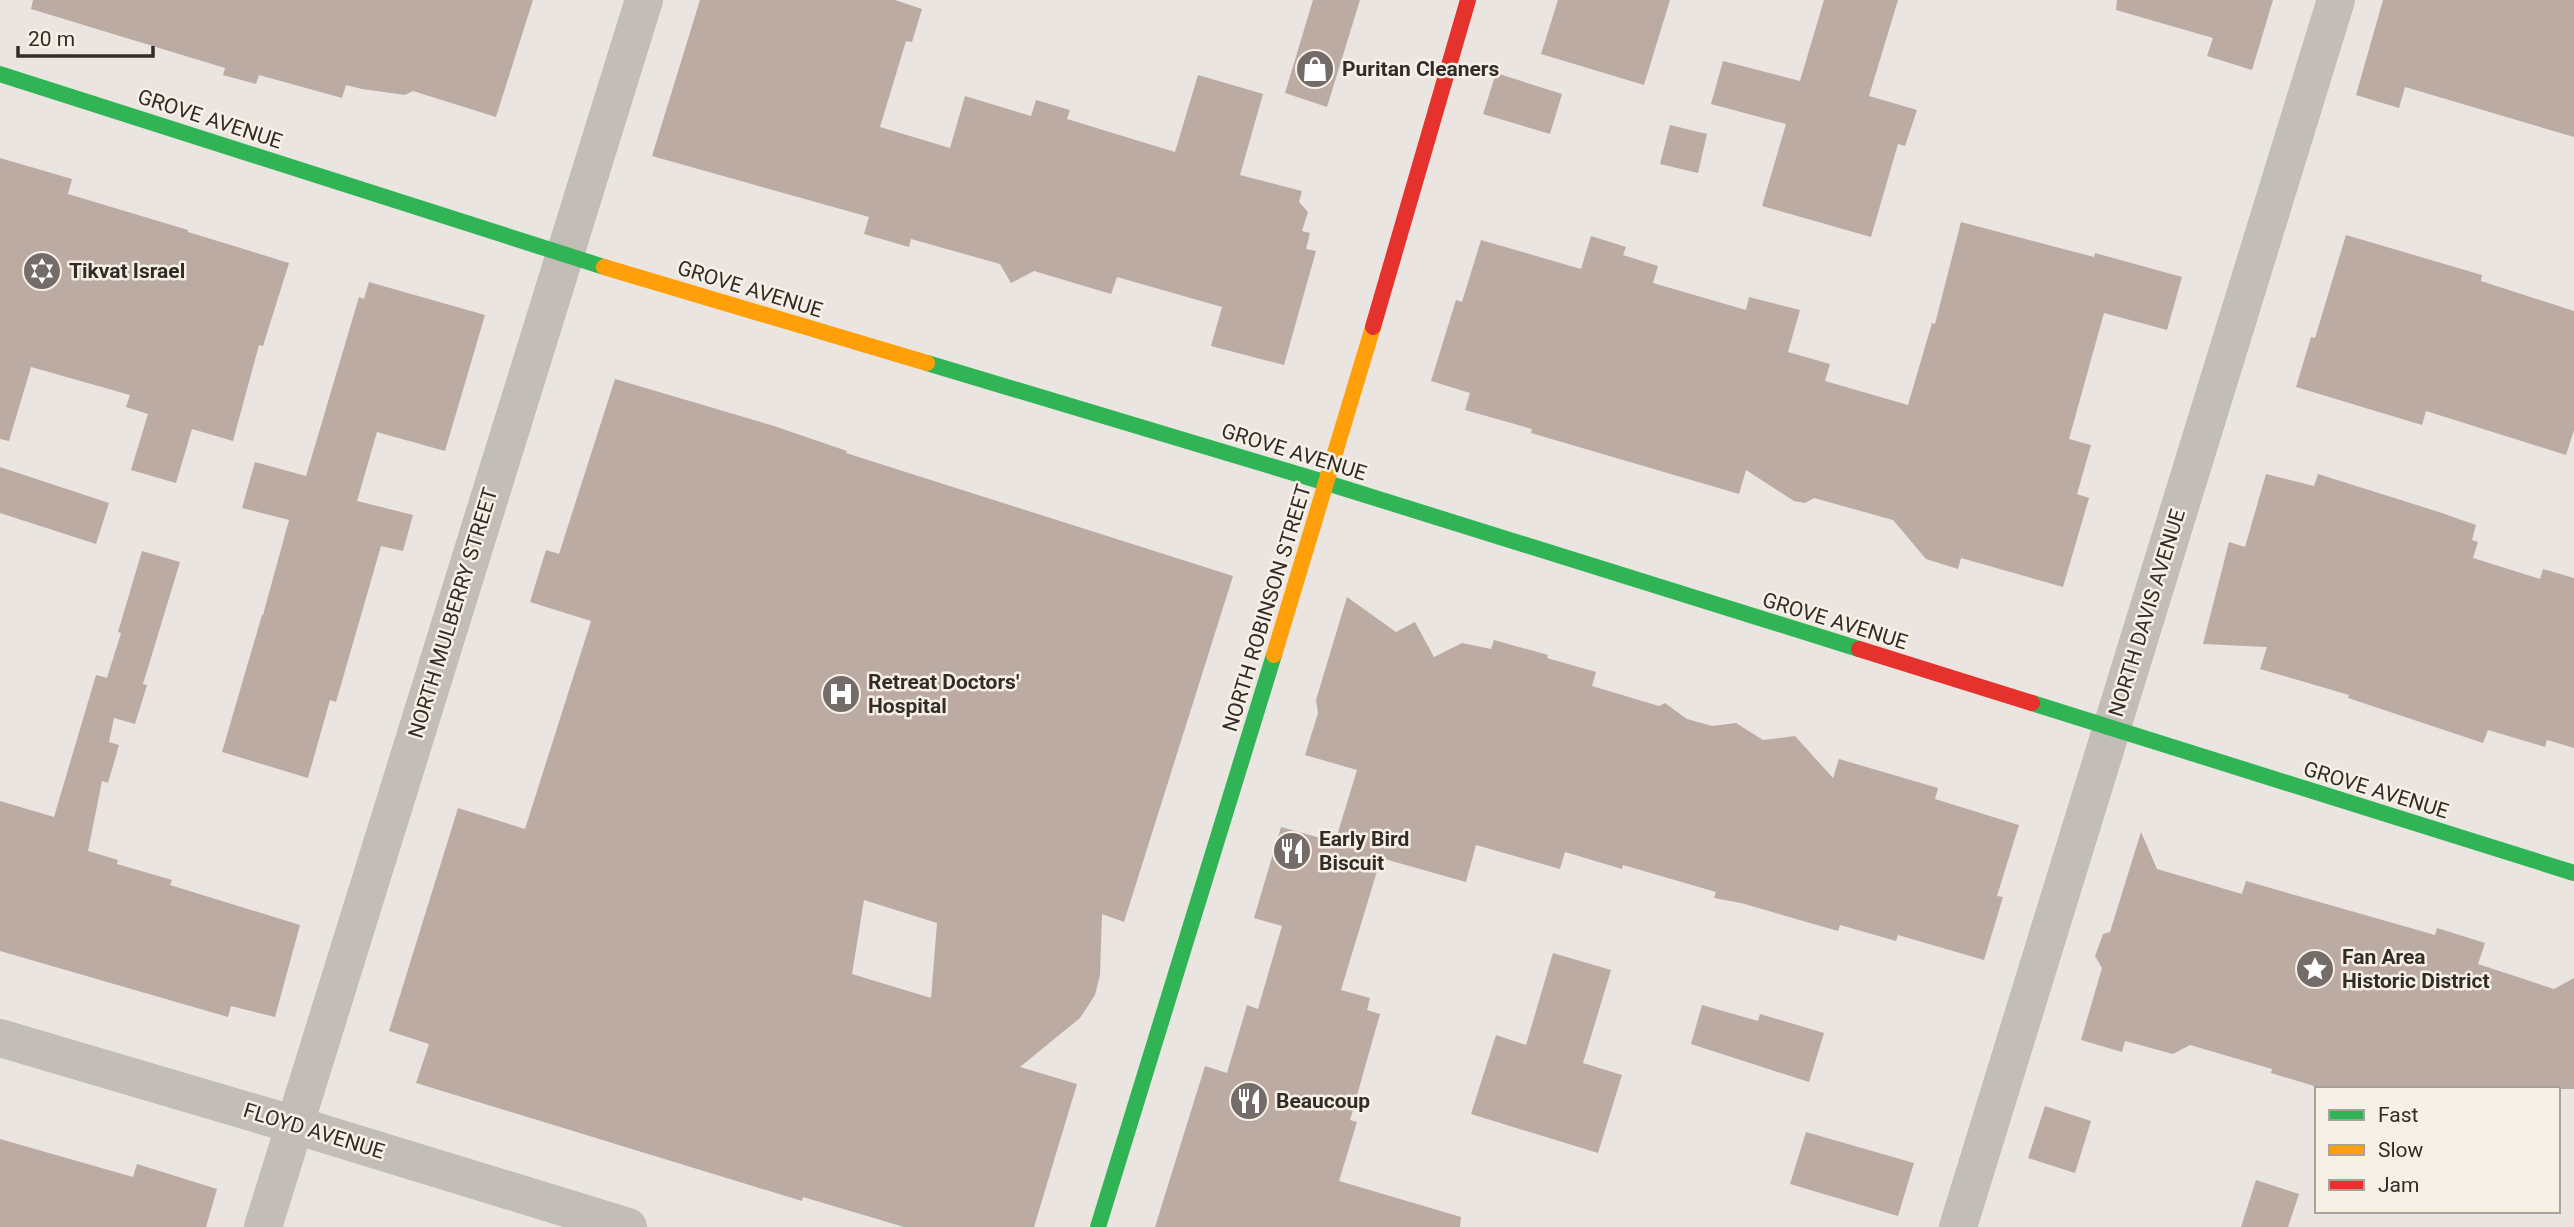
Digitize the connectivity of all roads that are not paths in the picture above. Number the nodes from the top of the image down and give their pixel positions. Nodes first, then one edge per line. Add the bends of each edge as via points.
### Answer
1 (644, 0) edge
2 (1468, 0) edge
3 (2336, 0) edge
4 (0, 74) edge
5 (565, 255) junction
6 (1327, 483) junction
7 (2111, 730) junction
8 (2574, 873) edge
9 (0, 1038) edge
10 (295, 1125) junction
11 (263, 1227) edge
12 (628, 1227) edge
13 (1098, 1227) edge
14 (1958, 1227) edge

1 - 5 street, NORTH MULBERRY STREET
2 - 6 street, NORTH ROBINSON STREET
3 - 7 street, NORTH DAVIS AVENUE
4 - 5 street, GROVE AVENUE
5 - 6 street, GROVE AVENUE
5 - 10 street, NORTH MULBERRY STREET
6 - 7 street, GROVE AVENUE
6 - 13 street, NORTH ROBINSON STREET
7 - 8 street, GROVE AVENUE
7 - 14 street, NORTH DAVIS AVENUE
9 - 10 street, FLOYD AVENUE
10 - 11 street, NORTH MULBERRY STREET
10 - 12 street, FLOYD AVENUE

